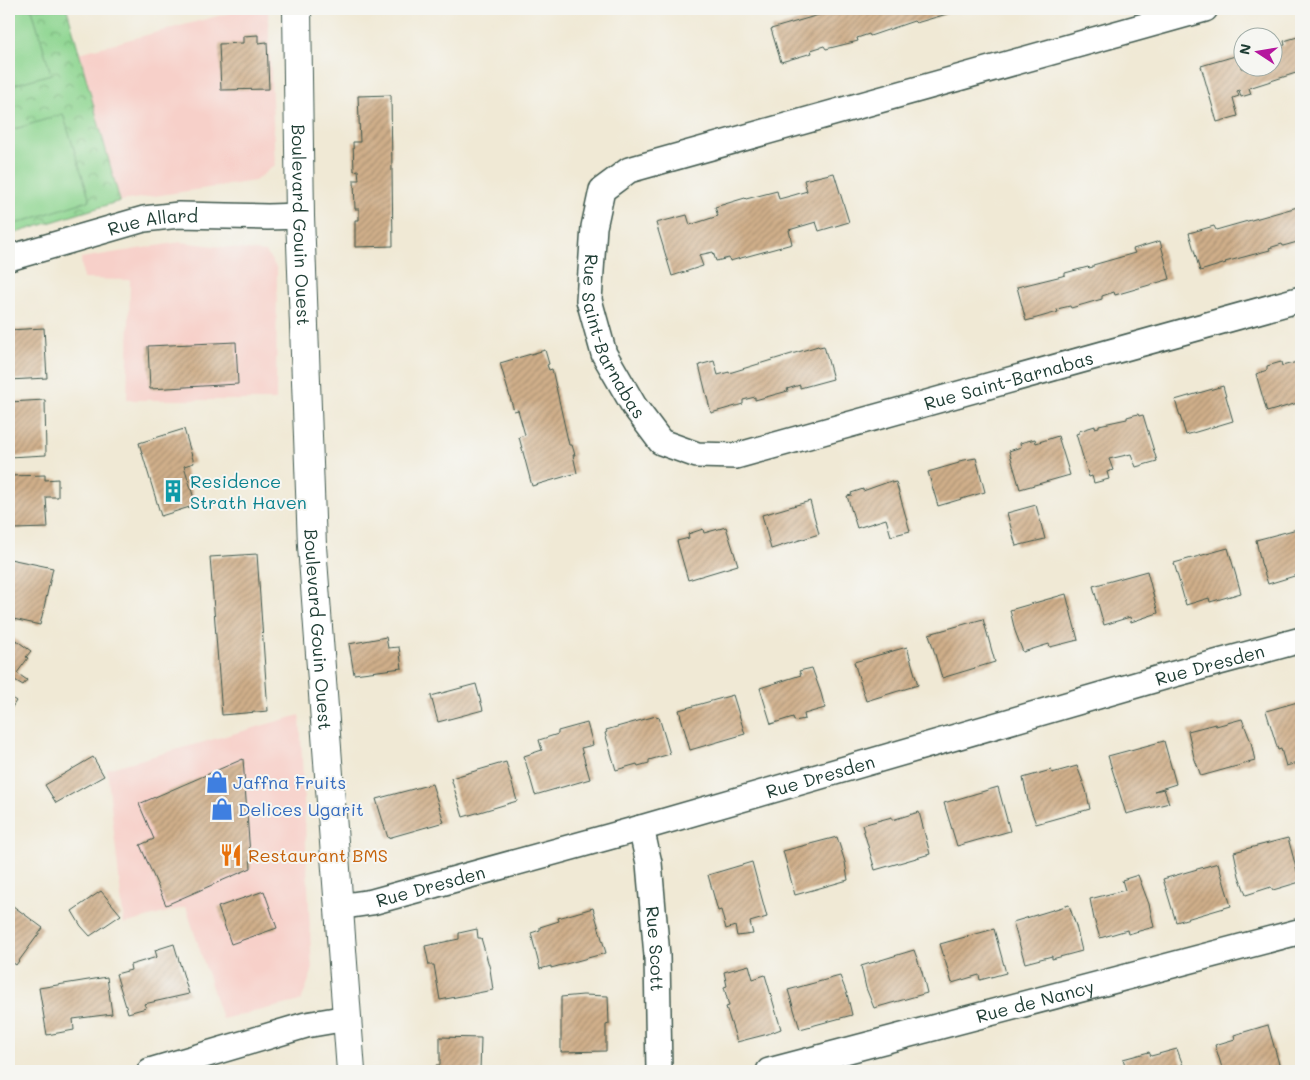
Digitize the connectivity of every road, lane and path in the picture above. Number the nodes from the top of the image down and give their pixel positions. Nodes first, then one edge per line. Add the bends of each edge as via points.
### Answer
1 (297, 9) edge
2 (1205, 9) edge
3 (300, 216) junction
4 (9, 258) edge
5 (1301, 300) edge
6 (1301, 640) edge
7 (641, 828) junction
8 (338, 907) junction
9 (1301, 934) edge
10 (347, 1018) junction
11 (150, 1071) edge
12 (351, 1071) edge
13 (659, 1071) edge
14 (768, 1071) edge

1 - 3 street, Boulevard Gouin Ouest
2 - 5 street, Rue Saint-Barnabas via 629,170 602,190 594,227 589,300 604,354 634,406 661,442 697,455 736,456
3 - 4 street, Rue Allard via 144,219
3 - 8 street, Boulevard Gouin Ouest via 312,546
6 - 7 street, Rue Dresden
7 - 8 street, Rue Dresden via 372,902
7 - 13 street, Rue Scott via 649,863 657,956
8 - 10 street, Boulevard Gouin Ouest
9 - 14 street, Rue de Nancy via 1298,932
10 - 11 street via 306,1025
10 - 12 street, Boulevard Gouin Ouest

